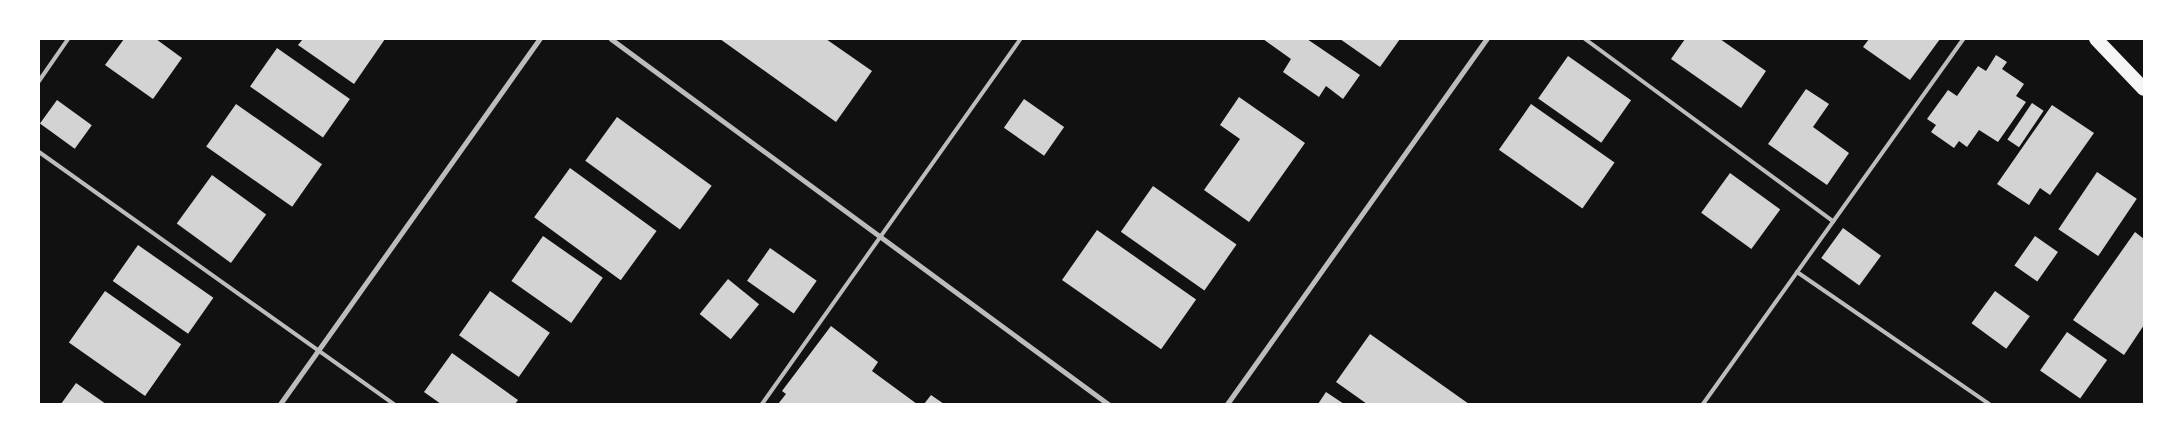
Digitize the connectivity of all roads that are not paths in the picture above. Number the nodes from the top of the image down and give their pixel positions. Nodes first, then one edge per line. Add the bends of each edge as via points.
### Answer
1 (68, 39) edge
2 (539, 39) edge
3 (611, 39) edge
4 (1020, 39) edge
5 (1486, 39) edge
6 (1585, 39) edge
7 (1963, 39) edge
8 (2096, 39) edge
9 (39, 81) edge
10 (2144, 89) edge
11 (39, 152) edge
12 (1833, 221) junction
13 (880, 236) junction
14 (1797, 272) junction
15 (317, 352) junction
16 (280, 404) edge
17 (394, 404) edge
18 (762, 404) edge
19 (1108, 404) edge
20 (1227, 404) edge
21 (1703, 404) edge
22 (1990, 404) edge

1 - 9 lane
2 - 15 street
3 - 13 street
4 - 13 lane
5 - 20 street
6 - 12 lane
7 - 12 lane
8 - 10 highway
11 - 15 lane
12 - 14 lane
13 - 18 lane
13 - 19 street
14 - 21 lane
14 - 22 lane
15 - 16 street
15 - 17 lane

